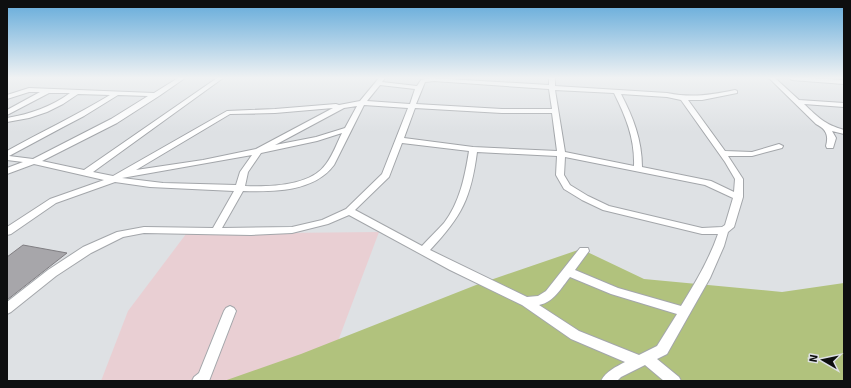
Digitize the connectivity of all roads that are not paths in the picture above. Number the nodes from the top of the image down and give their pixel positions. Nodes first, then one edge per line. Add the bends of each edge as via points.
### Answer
1 (37, 96) edge
2 (72, 96) edge
3 (112, 96) edge
4 (155, 96) edge
5 (194, 96) edge
6 (368, 96) edge
7 (417, 96) edge
8 (553, 96) edge
9 (619, 96) edge
10 (676, 96) edge
11 (712, 96) edge
12 (792, 96) edge
13 (683, 98) junction
14 (798, 102) junction
15 (361, 104) junction
16 (844, 105) edge
17 (342, 106) junction
18 (413, 106) junction
19 (555, 111) junction
20 (7, 113) edge
21 (7, 120) edge
22 (827, 127) junction
23 (349, 129) junction
24 (844, 132) edge
25 (400, 140) junction
26 (779, 146) dead end
27 (830, 146) dead end
28 (473, 149) junction
29 (258, 151) junction
30 (723, 153) junction
31 (7, 154) edge
32 (561, 154) junction
33 (7, 158) edge
34 (35, 161) junction
35 (638, 168) junction
36 (7, 171) edge
37 (87, 172) junction
38 (118, 177) junction
39 (240, 188) junction
40 (738, 197) junction
41 (349, 211) junction
42 (724, 230) junction
43 (216, 231) junction
44 (7, 232) edge
45 (424, 250) junction
46 (584, 251) dead end
47 (568, 272) junction
48 (526, 302) junction
49 (7, 309) edge
50 (230, 311) dead end
51 (684, 312) junction
52 (642, 360) junction
53 (199, 381) edge
54 (608, 381) edge
55 (674, 381) edge

1 - 20 street
2 - 21 street via 38,115
3 - 31 street via 82,115
4 - 34 street via 114,121
5 - 37 street
6 - 15 street
7 - 18 street
8 - 19 street
9 - 35 street via 637,140
10 - 13 street
11 - 13 street
12 - 14 street
13 - 30 street
14 - 16 street
14 - 22 street
15 - 17 street
15 - 18 street
15 - 23 street
17 - 29 street
17 - 38 street via 229,112
18 - 19 street via 509,112
18 - 25 street
19 - 32 street
22 - 24 street
22 - 27 street via 832,138
23 - 29 street via 317,139
23 - 39 street via 330,165 316,176 292,185 258,189
25 - 28 street
25 - 41 street via 386,175
26 - 30 street via 752,154
28 - 32 street
28 - 45 street via 469,180 458,209 451,221
29 - 38 street
29 - 39 street via 244,172
30 - 40 street via 739,179
32 - 35 street
32 - 42 street via 560,175 567,187 606,208 702,230
33 - 34 street
34 - 36 street
34 - 37 street
35 - 40 street via 708,183
37 - 38 street
38 - 39 street via 155,185
38 - 44 street via 53,201
39 - 43 street
40 - 42 street via 731,223
41 - 43 street via 325,222 292,230
41 - 45 street
42 - 51 street via 704,278
43 - 49 street via 144,230 121,234 87,250
45 - 48 street
46 - 47 street
47 - 48 street via 550,294 541,300
47 - 51 street via 615,291
48 - 52 street via 575,335
50 - 53 street via 204,377
51 - 52 street via 662,350
52 - 54 street via 616,373
52 - 55 street

